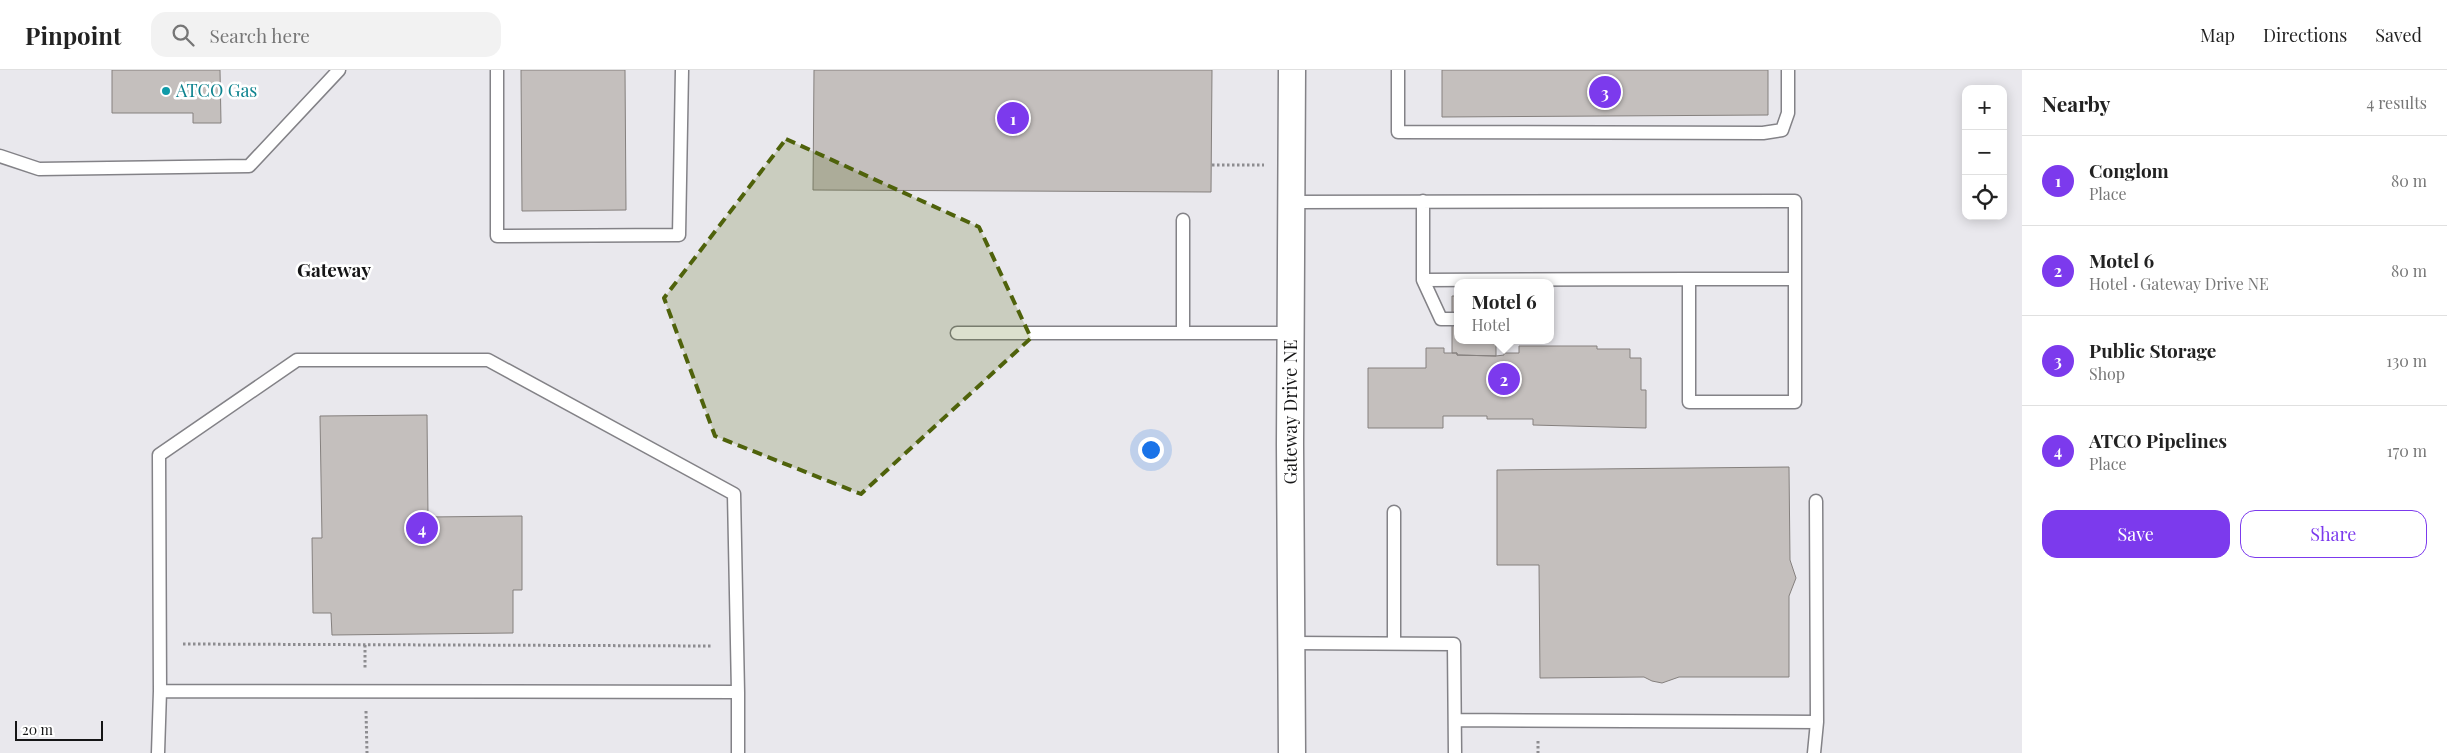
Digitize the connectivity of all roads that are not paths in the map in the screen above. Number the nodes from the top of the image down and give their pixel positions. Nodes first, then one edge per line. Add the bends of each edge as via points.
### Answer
1 (339, 70) edge
2 (497, 70) edge
3 (682, 70) edge
4 (1292, 70) edge
5 (1398, 70) edge
6 (1788, 70) edge
7 (0, 156) edge
8 (1423, 201) junction
9 (1292, 202) junction
10 (1183, 220) dead end
11 (1690, 279) junction
12 (1795, 279) junction
13 (1423, 280) junction
14 (1454, 280) edge
15 (1554, 281) edge
16 (1454, 319) edge
17 (957, 333) dead end
18 (1182, 334) junction
19 (1291, 334) junction
20 (1816, 501) dead end
21 (1394, 512) dead end
22 (1292, 643) junction
23 (1394, 643) junction
24 (160, 691) junction
25 (738, 692) junction
26 (1455, 720) junction
27 (1817, 722) junction
28 (158, 753) edge
29 (738, 753) edge
30 (1292, 753) edge
31 (1455, 753) edge
32 (1814, 753) edge

1 - 7 lane via 249,166 39,169
2 - 3 lane via 497,236 679,235
4 - 9 street, Gateway Drive NE
5 - 6 lane via 1398,132 1763,133 1782,130 1788,113
8 - 9 lane
8 - 12 lane via 1794,201
8 - 13 lane
9 - 19 street, Gateway Drive NE
10 - 18 lane
11 - 12 lane
11 - 12 lane via 1690,402 1795,402
11 - 15 lane
13 - 14 lane
13 - 16 lane via 1441,319
17 - 18 lane
18 - 19 lane
19 - 22 street, Gateway Drive NE
20 - 27 lane
21 - 23 lane
22 - 23 lane
22 - 30 street, Gateway Drive NE
23 - 26 lane via 1454,644
24 - 25 lane
24 - 25 lane via 160,455 297,360 488,360 734,494
24 - 28 lane
25 - 29 lane
26 - 27 lane
26 - 31 lane
27 - 32 lane

